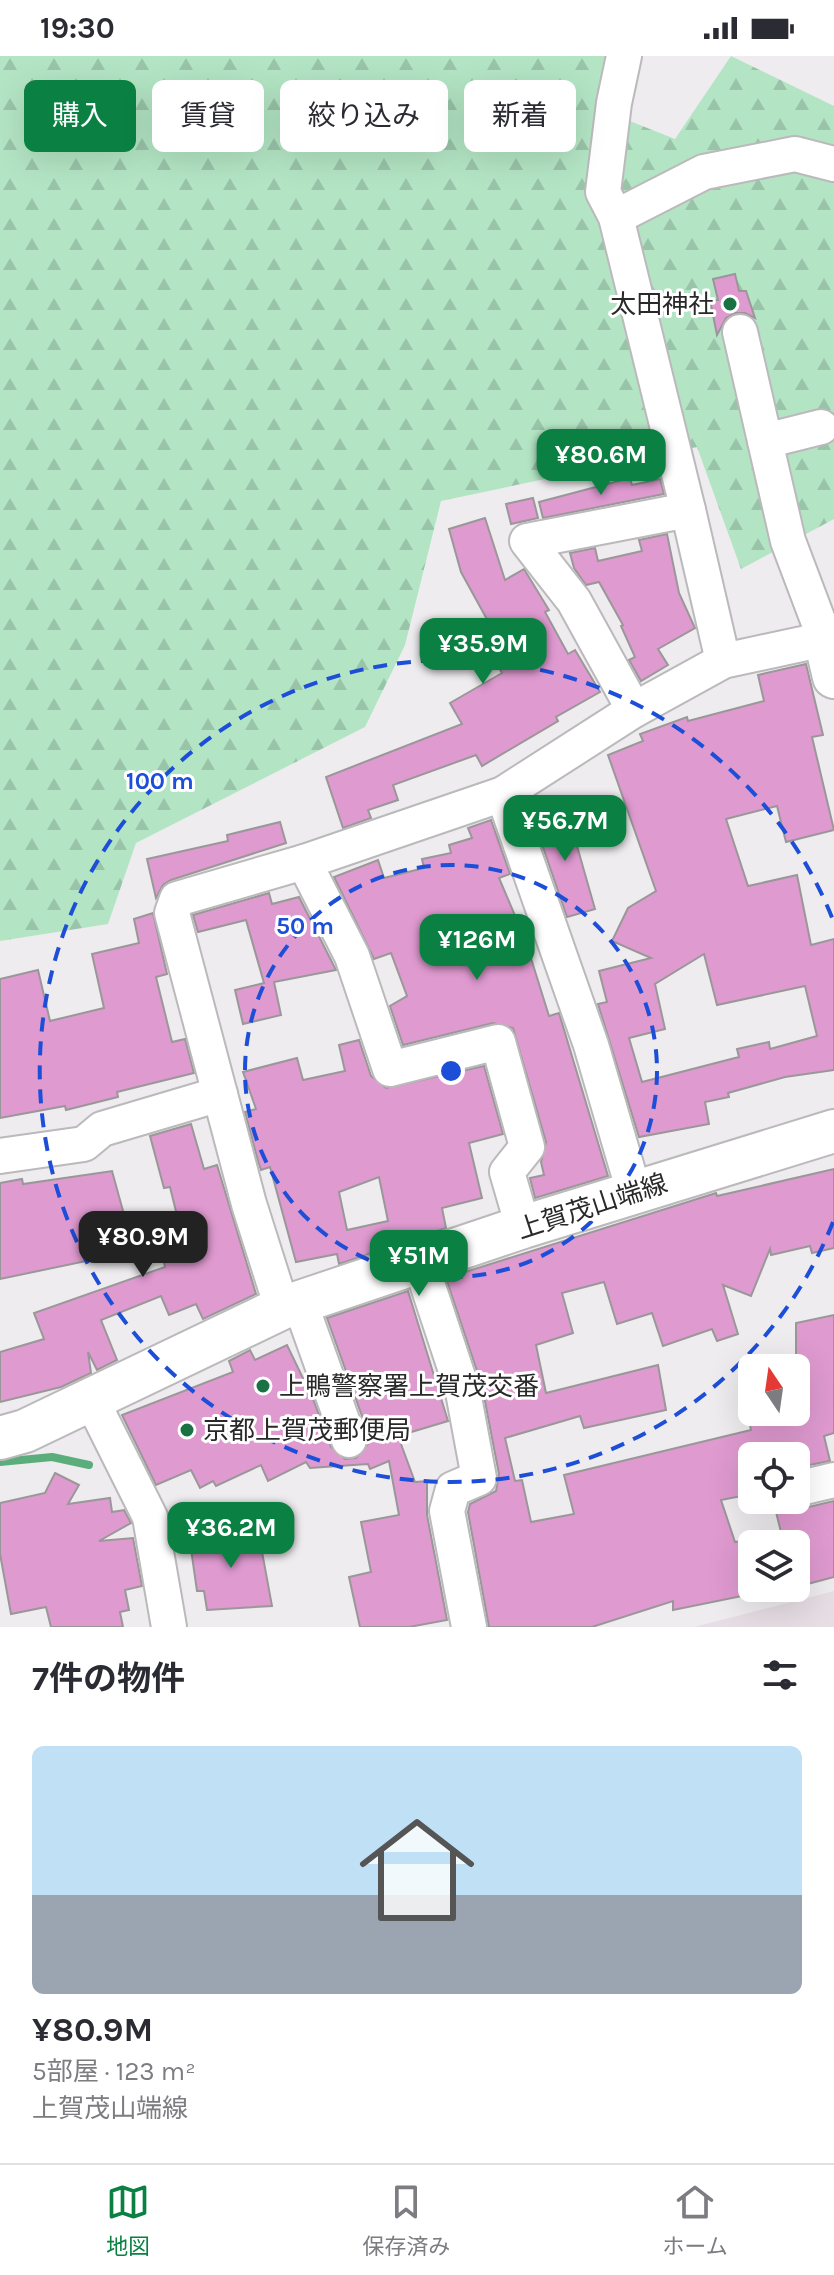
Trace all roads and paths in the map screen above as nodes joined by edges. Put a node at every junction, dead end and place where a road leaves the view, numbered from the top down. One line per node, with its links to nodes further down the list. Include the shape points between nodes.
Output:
1 (624, 56): 3 (street, via 603,192)
2 (834, 164): 3 (street, via 795,154 704,172)
3 (616, 217): 7 (street)
4 (740, 332): 6 (street)
5 (821, 427): 6 (street)
6 (765, 441): 8 (street, via 788,541)
7 (688, 510): 9 (street); 10 (street, via 527,541 574,601)
8 (831, 650): 9 (street)
9 (723, 661): 10 (street)
10 (634, 710): 11 (street)
11 (503, 794): 12 (street); 16 (street, via 591,1045)
12 (304, 862): 13 (street, via 177,899 172,913); 17 (street, via 352,956 390,1069 498,1042 527,1147 507,1172)
13 (220, 1094): 15 (street, via 102,1129 84,1144); 19 (street, via 249,1204)
14 (834, 1131): 16 (main road, 上賀茂山端線)
15 (0, 1156)
16 (634, 1192): 17 (main road, 上賀茂山端線)
17 (523, 1227): 18 (main road, 上賀茂山端線)
18 (420, 1262): 19 (main road, 上賀茂山端線); 26 (street, via 463,1392 479,1478 453,1489 447,1511)
19 (291, 1306): 20 (main road, 上賀茂山端線); 22 (street)
20 (91, 1399): 21 (main road, 上賀茂山端線); 25 (street, via 150,1517)
21 (0, 1438)
22 (349, 1440)
23 (834, 1480): 24 (street)
24 (810, 1486)
25 (169, 1627)
26 (469, 1627)

